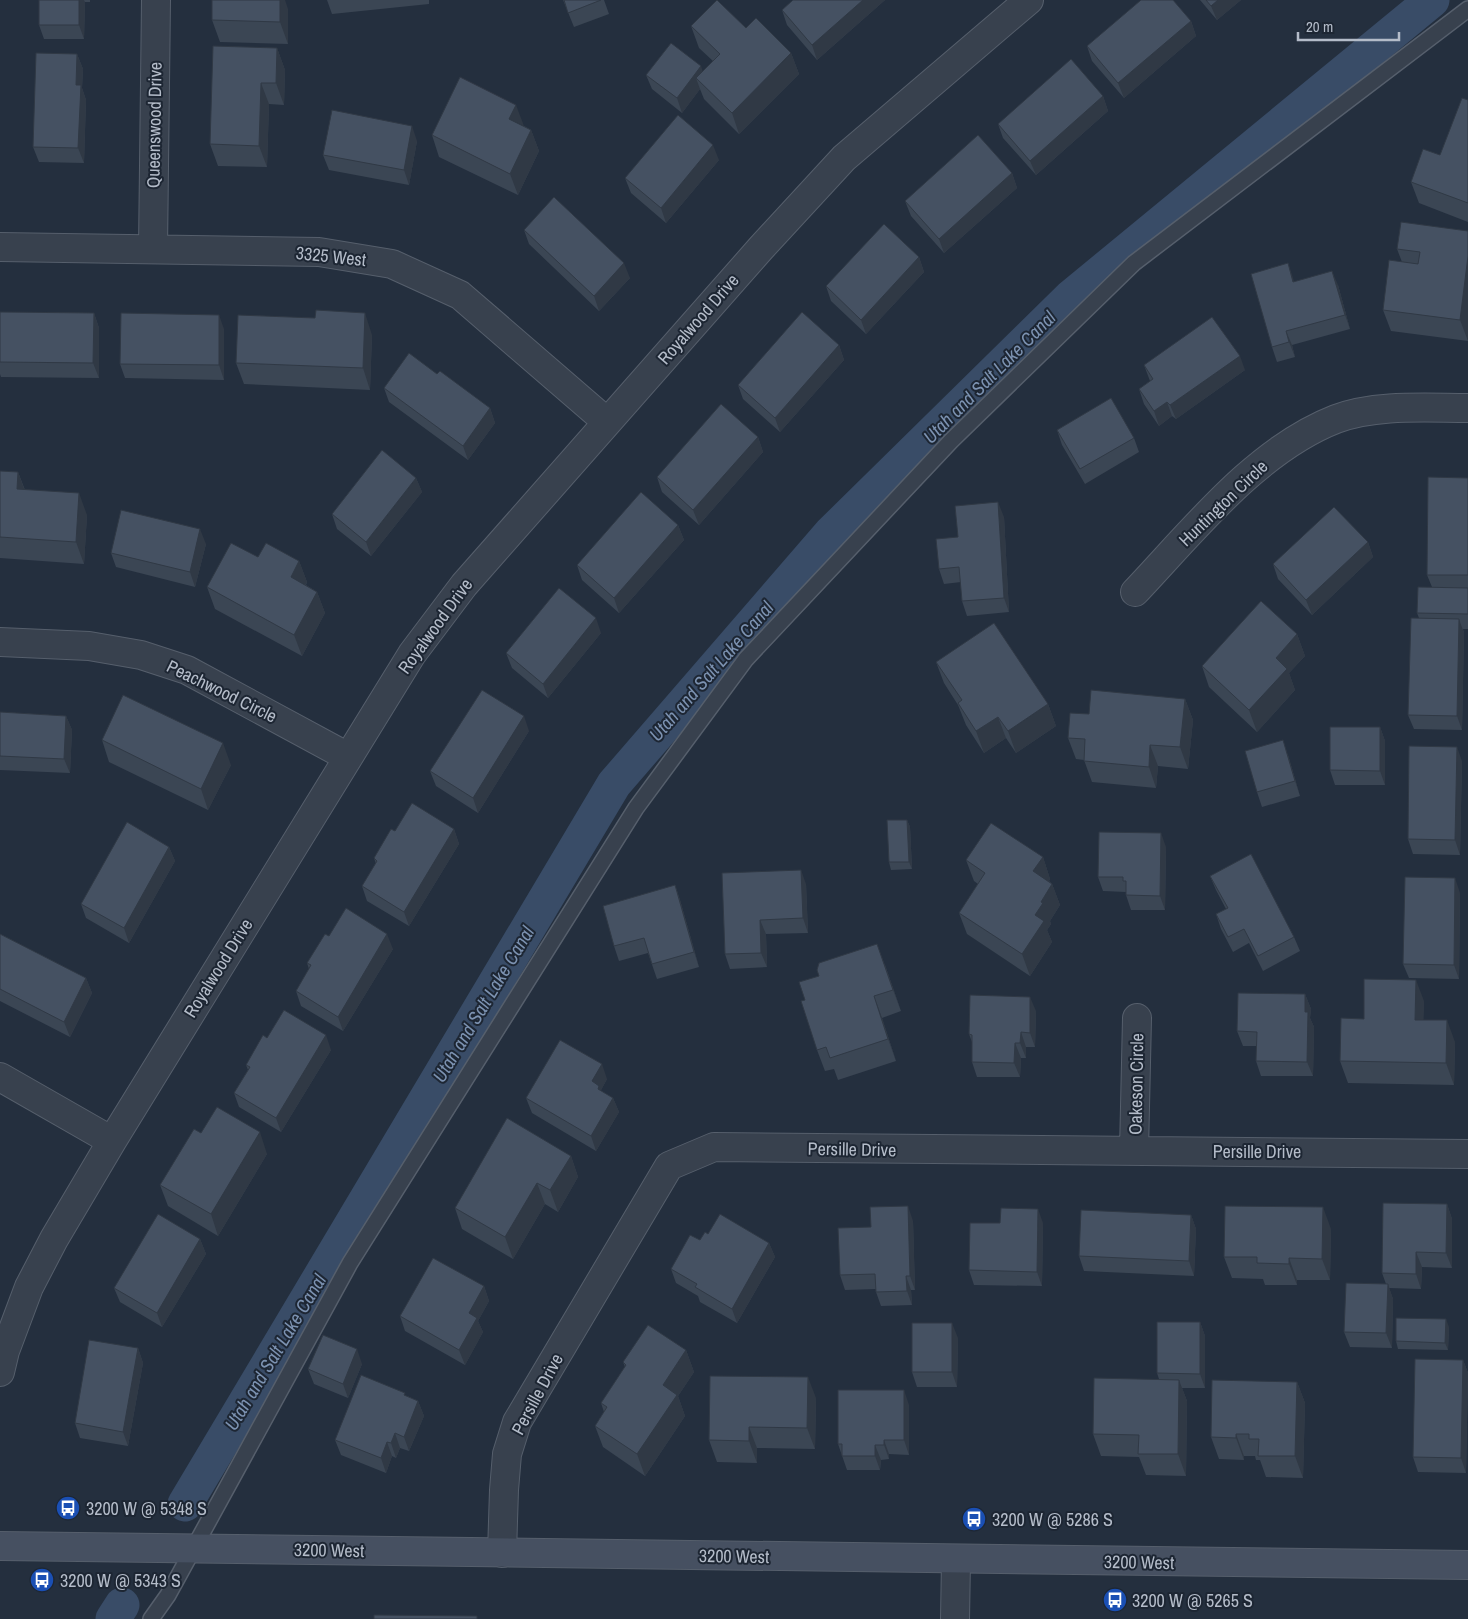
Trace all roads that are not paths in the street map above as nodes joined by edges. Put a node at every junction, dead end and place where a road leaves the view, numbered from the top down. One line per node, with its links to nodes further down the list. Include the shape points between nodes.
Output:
1 (156, 0): 5 (street, Queenswood Drive)
2 (1029, 0): 7 (street, Royalwood Drive, via 844,158)
3 (1468, 8): 18 (lane, via 1134,263 951,441 746,659 636,808 350,1262)
4 (0, 247): 5 (street, 3325 West)
5 (153, 250): 7 (street, 3325 West, via 319,252 392,264 460,295)
6 (1468, 408): 8 (street, Huntington Circle, via 1368,411 1336,419 1306,434 1260,463)
7 (607, 422): 10 (street, Royalwood Drive, via 464,585 412,654)
8 (1135, 592)
9 (0, 642): 10 (street, Peachwood Circle, via 89,646 141,655 187,670)
10 (348, 757): 13 (street, Royalwood Drive)
11 (1137, 1018): 14 (street, Oakeson Circle)
12 (0, 1077): 13 (street)
13 (112, 1141): 16 (street, Royalwood Drive, via 29,1287)
14 (1134, 1151): 15 (street, Persille Drive); 19 (street, Persille Drive, via 714,1147 670,1166 517,1422 507,1454)
15 (1468, 1154)
16 (0, 1372)
17 (0, 1546): 18 (street, 3200 West)
18 (193, 1548): 19 (street, 3200 West); 22 (lane)
19 (502, 1553): 20 (street, 3200 West)
20 (956, 1560): 21 (street, 3200 West); 23 (street)
21 (1468, 1565)
22 (151, 1619)
23 (955, 1619)

